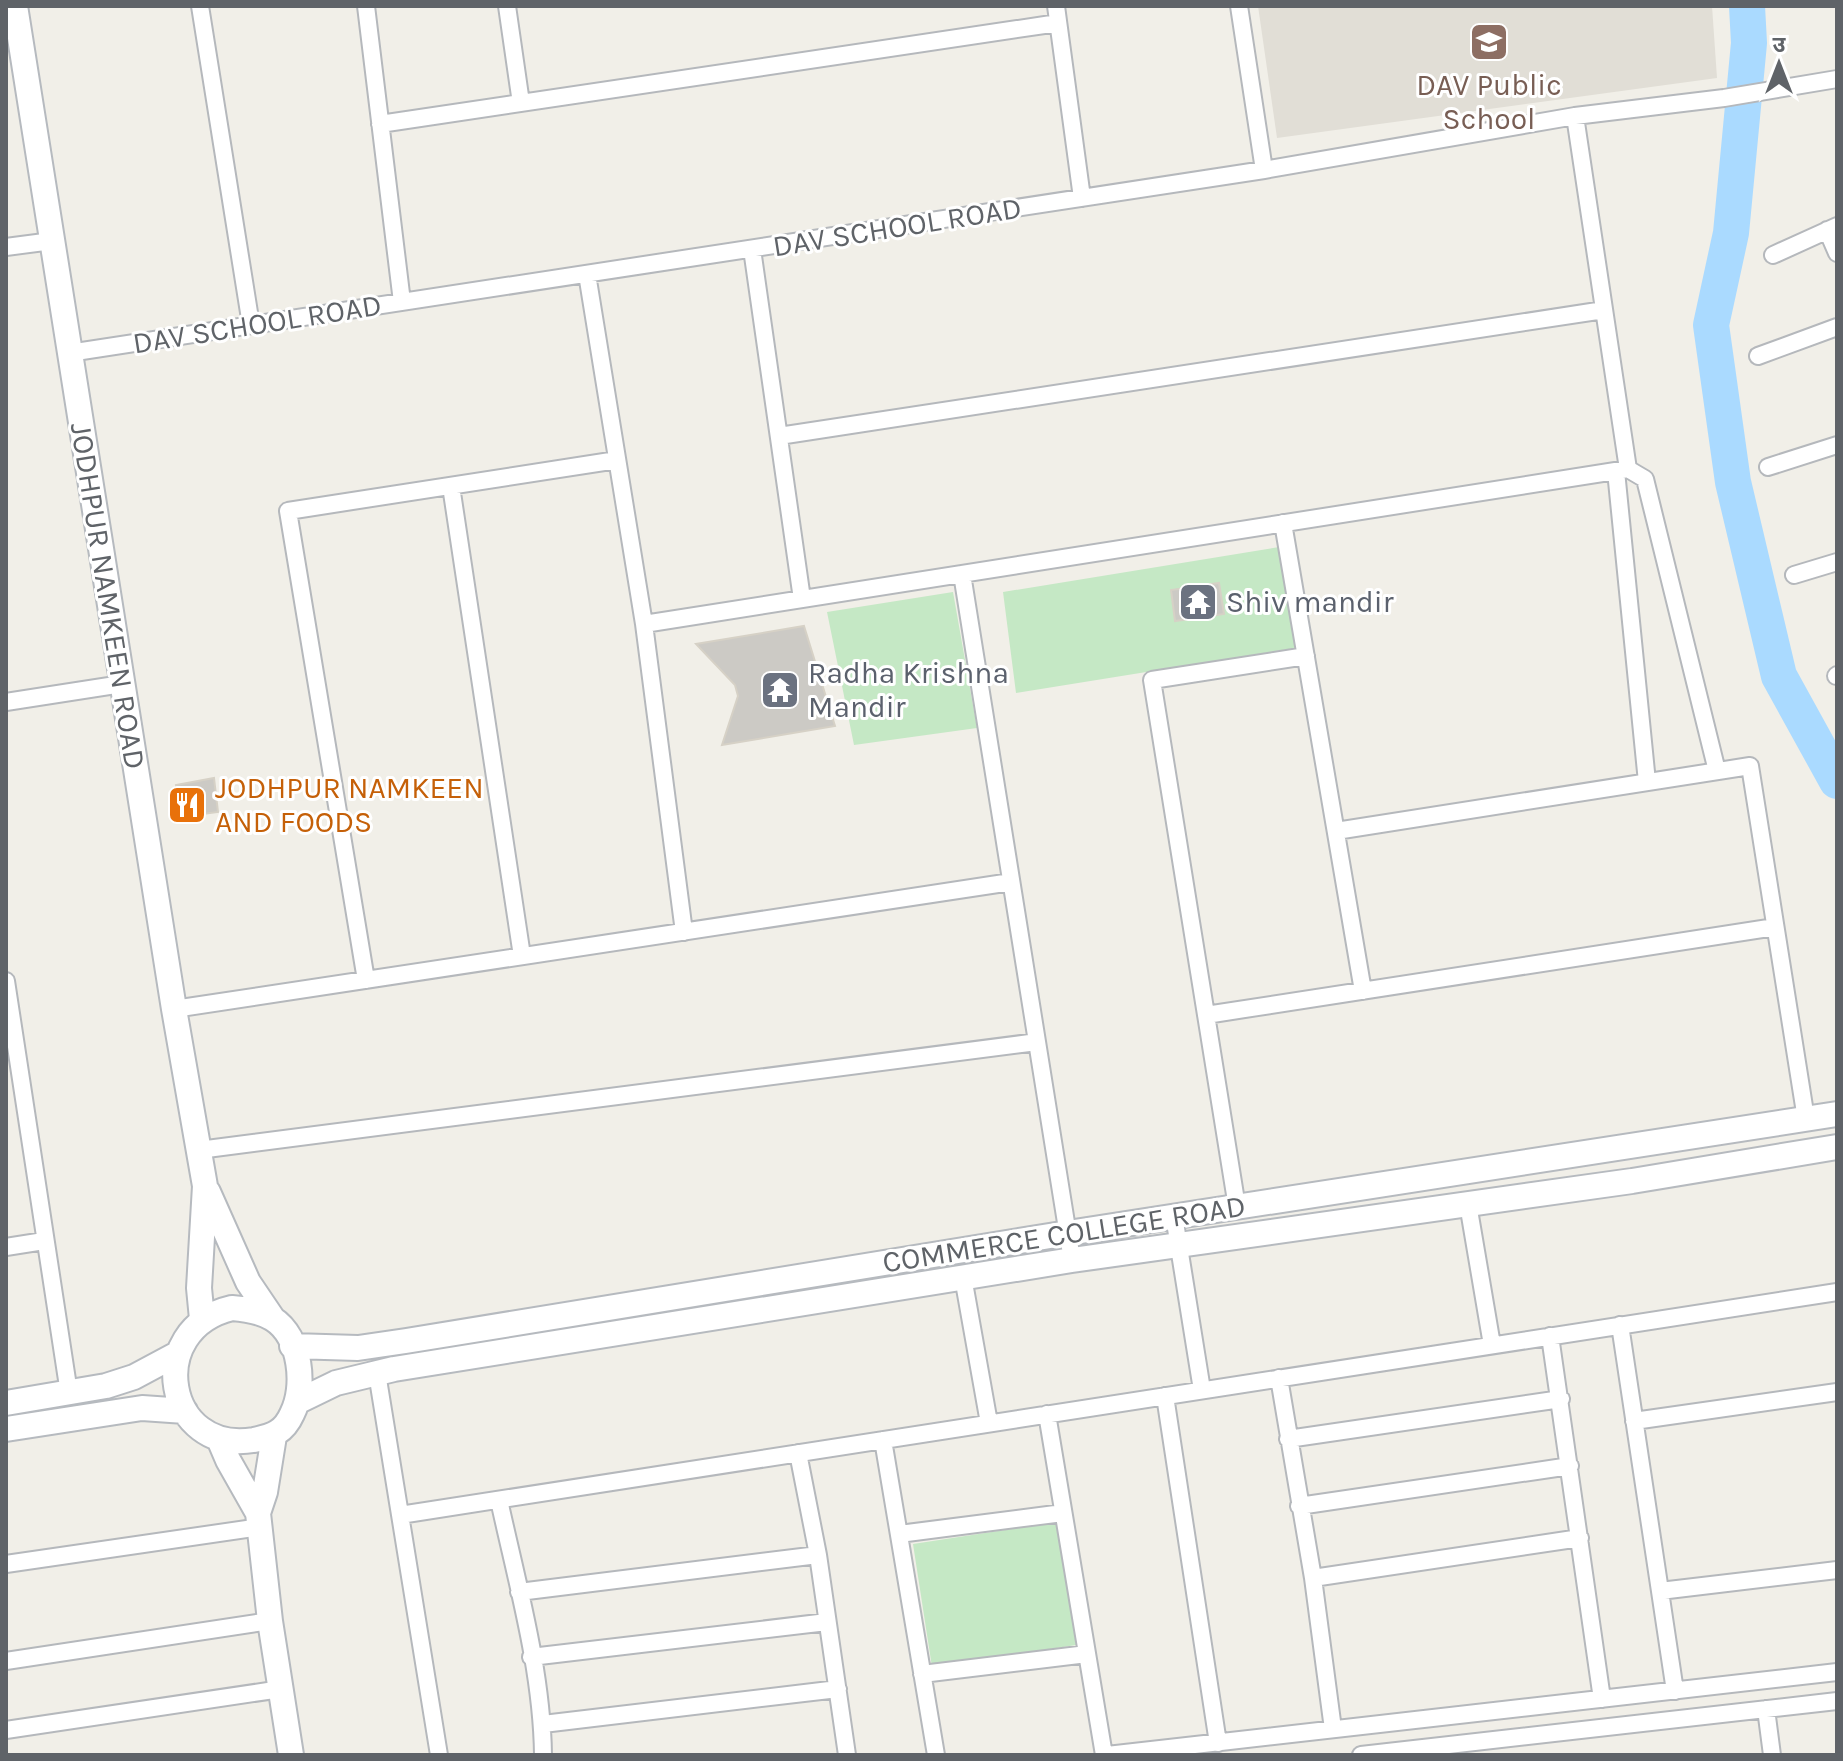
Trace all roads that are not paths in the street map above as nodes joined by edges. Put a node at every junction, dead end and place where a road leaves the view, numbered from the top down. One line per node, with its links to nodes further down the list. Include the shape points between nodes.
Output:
1 (15, 6): 14 (street, JODHPUR NAMKEEN ROAD)
2 (200, 6): 22 (street)
3 (366, 6): 10 (street)
4 (507, 6): 8 (street)
5 (1239, 6): 11 (street)
6 (1057, 14): 8 (street); 12 (street)
7 (1837, 79): 9 (street, DAV SCHOOL ROAD)
8 (521, 103): 10 (street)
9 (1575, 116): 11 (street, DAV SCHOOL ROAD); 21 (street)
10 (380, 124): 20 (street)
11 (1264, 170): 12 (street, DAV SCHOOL ROAD)
12 (1082, 198): 16 (street, DAV SCHOOL ROAD)
13 (1832, 228): 17 (street); 18 (street)
14 (52, 241): 15 (street); 24 (street, JODHPUR NAMKEEN ROAD)
15 (6, 247)
16 (752, 249): 19 (street, DAV SCHOOL ROAD); 26 (street)
17 (1837, 253)
18 (1773, 255)
19 (587, 274): 20 (street, DAV SCHOOL ROAD); 28 (street)
20 (402, 302): 22 (street, DAV SCHOOL ROAD)
21 (1604, 310): 26 (street); 30 (street)
22 (251, 325): 24 (street, DAV SCHOOL ROAD)
23 (1837, 327): 25 (street)
24 (69, 353): 39 (street, JODHPUR NAMKEEN ROAD)
25 (1758, 356)
26 (779, 436): 36 (street)
27 (1837, 445): 29 (street)
28 (617, 460): 31 (street); 37 (street)
29 (1768, 467)
30 (1622, 470): 32 (street); 41 (street, via 1645,479); 42 (street)
31 (451, 486): 47 (street); 48 (street, via 288,511)
32 (1283, 523): 34 (street); 38 (street)
33 (1837, 562): 35 (street)
34 (962, 574): 36 (street); 44 (street)
35 (1794, 575)
36 (802, 599): 37 (street)
37 (644, 624): 46 (street)
38 (1306, 656): 43 (street); 52 (street, via 1152,680)
39 (122, 684): 40 (street); 51 (street, JODHPUR NAMKEEN ROAD)
40 (6, 702)
41 (1717, 771): 42 (street); 45 (street, via 1750,766)
42 (1647, 782): 43 (street)
43 (1336, 831): 50 (street)
44 (1011, 882): 46 (street); 53 (street)
45 (1775, 927): 50 (street); 55 (street)
46 (684, 932): 47 (street)
47 (522, 956): 48 (street)
48 (366, 980): 51 (street)
49 (6, 981): 63 (street)
50 (1363, 991): 52 (street)
51 (174, 1009): 57 (street, JODHPUR NAMKEEN ROAD)
52 (1206, 1015): 60 (street)
53 (1037, 1042): 57 (street); 62 (street)
54 (1837, 1114): 55 (street, COMMERCE COLLEGE ROAD)
55 (1806, 1119): 60 (street, COMMERCE COLLEGE ROAD)
56 (1837, 1147): 59 (street)
57 (199, 1150): 58 (street, JODHPUR NAMKEEN ROAD)
58 (205, 1186): 69 (street); 70 (street, via 242,1271)
59 (1468, 1204): 64 (street); 73 (street)
60 (1237, 1207): 61 (street, COMMERCE COLLEGE ROAD)
61 (1174, 1216): 62 (street, COMMERCE COLLEGE ROAD); 64 (street)
62 (1068, 1233): 66 (street); 74 (street, COMMERCE COLLEGE ROAD, via 358,1348)
63 (44, 1241): 65 (street); 80 (street)
64 (1179, 1245): 66 (street); 78 (street)
65 (6, 1247)
66 (1072, 1260): 67 (street)
67 (963, 1277): 76 (street); 88 (street)
68 (1837, 1292): 71 (street)
69 (202, 1319): 70 (street, via 232,1308); 75 (street)
70 (273, 1319): 74 (street)
71 (1620, 1325): 72 (street); 87 (street)
72 (1550, 1336): 73 (street); 82 (street)
73 (1492, 1345): 77 (street)
74 (292, 1346): 83 (street, via 302,1376)
75 (177, 1354): 80 (street, via 134,1377); 85 (street, via 176,1394)
76 (377, 1373): 83 (street, via 336,1383); 99 (street)
77 (1279, 1378): 78 (street); 92 (street)
78 (1202, 1390): 81 (street)
79 (1837, 1392): 87 (street)
80 (69, 1393): 84 (street)
81 (1165, 1396): 86 (street); 126 (street)
82 (1561, 1399): 92 (street); 95 (street)
83 (299, 1401): 90 (street)
84 (6, 1403)
85 (185, 1411): 89 (street, via 142,1408); 91 (street)
86 (1047, 1414): 88 (street); 98 (street)
87 (1634, 1421): 107 (street)
88 (989, 1423): 93 (street)
89 (6, 1429)
90 (274, 1436): 91 (street); 100 (street)
91 (219, 1439): 100 (street)
92 (1288, 1439): 97 (street)
93 (883, 1440): 94 (street); 101 (street)
94 (798, 1453): 96 (street); 103 (street)
95 (1570, 1466): 97 (street); 102 (street)
96 (499, 1500): 99 (street); 108 (street)
97 (1299, 1506): 106 (street)
98 (1063, 1513): 101 (street); 111 (street)
99 (400, 1515): 129 (street)
100 (259, 1520): 104 (street); 109 (street)
101 (899, 1534): 115 (street)
102 (1580, 1538): 106 (street); 119 (street)
103 (818, 1555): 108 (street); 110 (street)
104 (6, 1564)
105 (1837, 1570): 107 (street)
106 (1313, 1578): 124 (street)
107 (1660, 1591): 118 (street)
108 (519, 1592): 112 (street)
109 (270, 1621): 113 (street); 116 (street)
110 (827, 1622): 112 (street); 117 (street)
111 (1087, 1654): 115 (street); 133 (street)
112 (531, 1657): 123 (street)
113 (6, 1661)
114 (1837, 1672): 118 (street)
115 (922, 1674): 132 (street)
116 (281, 1689): 125 (street); 128 (street)
117 (838, 1689): 123 (street); 131 (street)
118 (1675, 1691): 119 (street)
119 (1602, 1699): 122 (street)
120 (1837, 1701): 121 (street)
121 (1766, 1709): 127 (street); 135 (street)
122 (1407, 1721): 124 (street); 127 (street)
123 (543, 1724): 130 (street)
124 (1333, 1729): 126 (street)
125 (6, 1730)
126 (1218, 1743): 133 (street)
127 (1411, 1752): 134 (street)
128 (291, 1755)
129 (439, 1755)
130 (543, 1755)
131 (847, 1755)
132 (936, 1755)
133 (1105, 1755)
134 (1361, 1755)
135 (1772, 1755)

